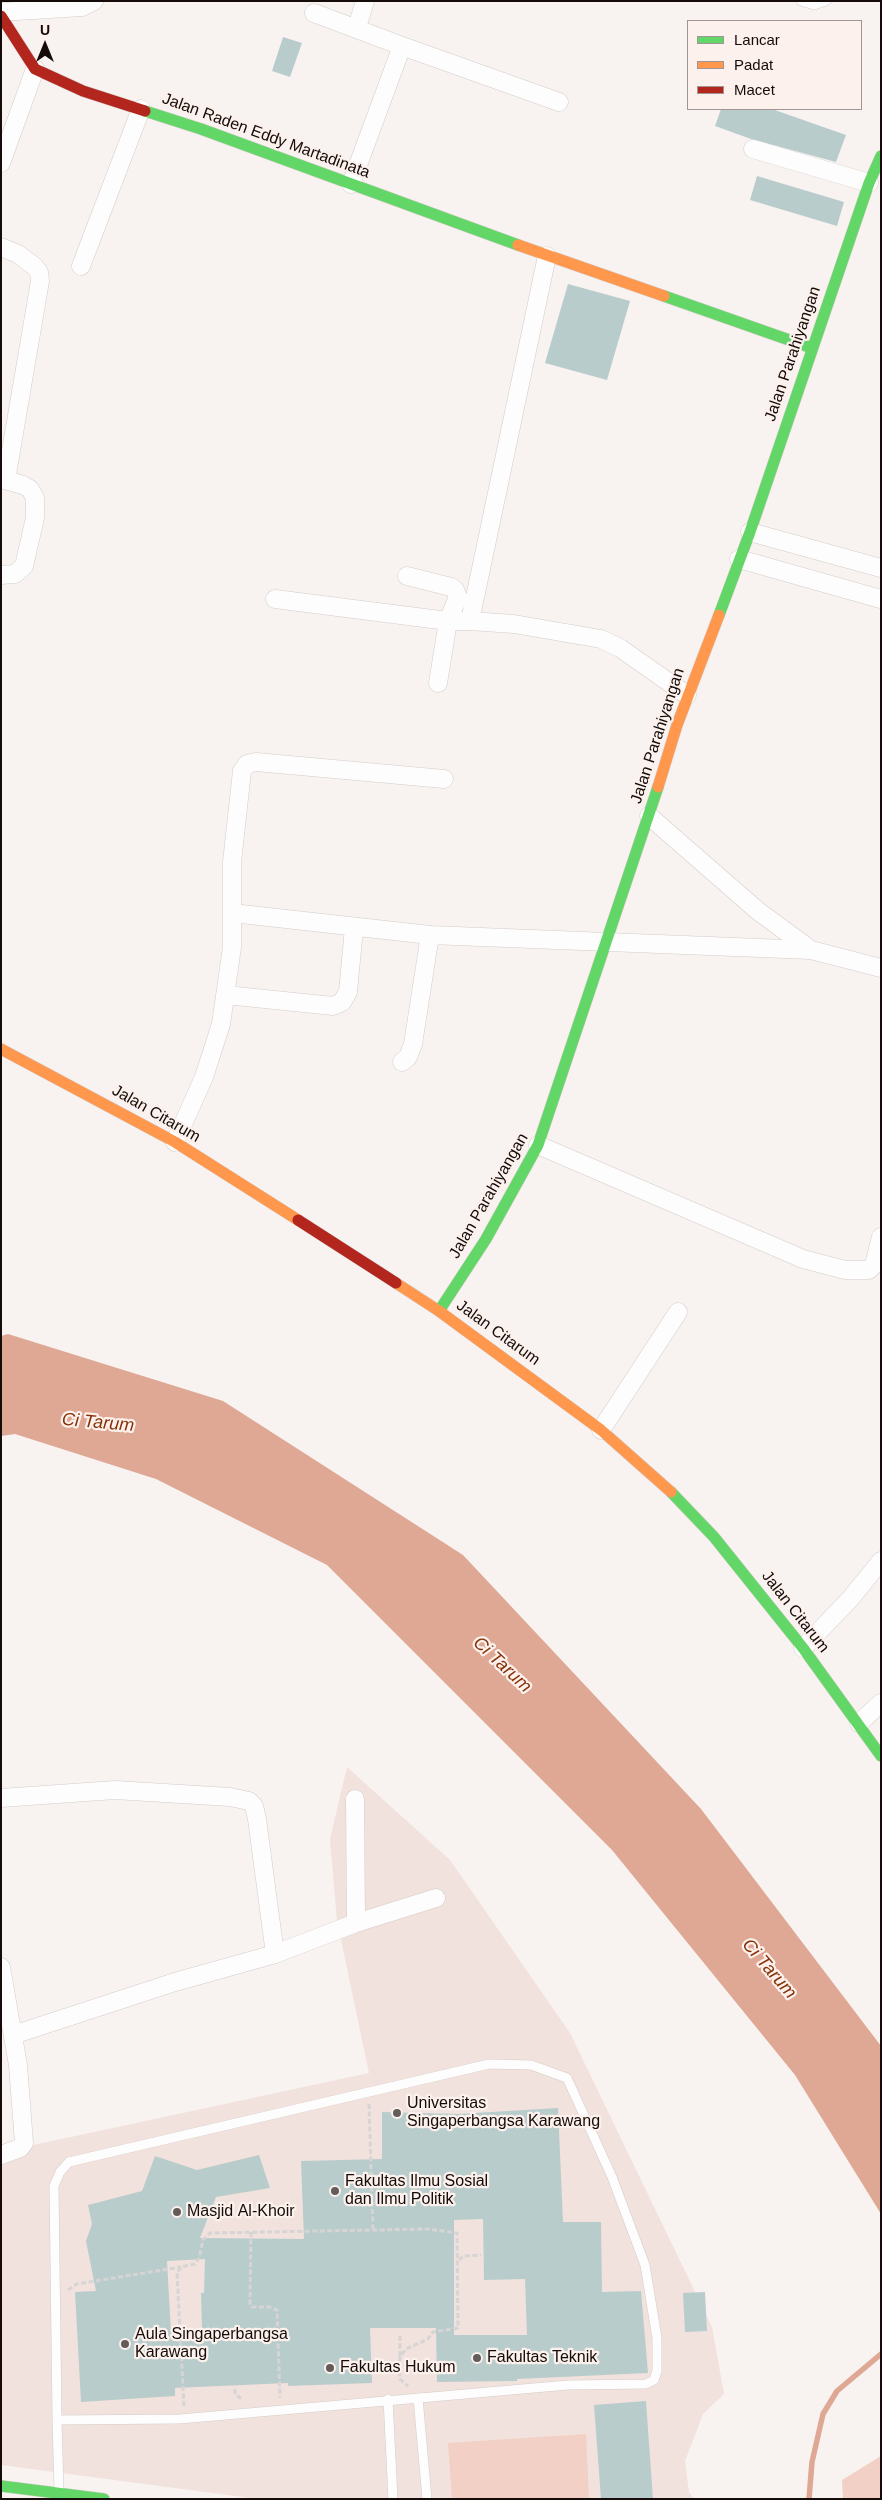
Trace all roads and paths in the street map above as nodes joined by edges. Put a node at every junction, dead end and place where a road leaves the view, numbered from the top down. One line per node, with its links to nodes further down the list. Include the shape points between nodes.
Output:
1 (94, 1): 6 (street, via 82,7)
2 (365, 1): 7 (street)
3 (802, 1): 4 (lane, via 814,5)
4 (826, 1)
5 (314, 13): 7 (street)
6 (1, 14): 9 (street)
7 (357, 27): 8 (street)
8 (402, 46): 10 (street); 16 (street)
9 (35, 69): 11 (street, Jalan Raden Eddy Martadinata, via 83,91); 14 (street)
10 (559, 102)
11 (141, 109): 16 (street, Jalan Raden Eddy Martadinata); 19 (street)
12 (753, 148): 15 (street)
13 (881, 156): 15 (street, Jalan Parahiyangan)
14 (1, 163)
15 (868, 183): 20 (street, Jalan Parahiyangan)
16 (351, 184): 18 (street, Jalan Raden Eddy Martadinata)
17 (1, 247): 21 (street, via 34,266 40,281)
18 (547, 256): 20 (street, Jalan Raden Eddy Martadinata); 30 (street)
19 (80, 266)
20 (812, 348): 22 (street, Jalan Parahiyangan)
21 (4, 480): 25 (street, via 30,489 35,498 35,518 24,566 15,574)
22 (750, 532): 23 (street, Jalan Parahiyangan); 24 (street)
23 (739, 559): 28 (street); 32 (street, Jalan Parahiyangan)
24 (881, 568)
25 (1, 575)
26 (407, 576): 29 (street, via 455,590 458,597)
27 (275, 599): 29 (street)
28 (881, 599)
29 (448, 621): 30 (street); 31 (street)
30 (470, 621): 32 (street, via 514,624 601,639 620,648)
31 (438, 683)
32 (687, 695): 34 (street, Jalan Parahiyangan)
33 (444, 779): 35 (street, via 256,762 247,764 242,771 232,862)
34 (649, 816): 38 (street, Jalan Parahiyangan); 39 (street, via 758,910)
35 (232, 913): 36 (street); 41 (street)
36 (354, 928): 37 (street); 41 (street, via 348,992 342,1002 333,1006)
37 (430, 935): 38 (street); 43 (street, via 413,1044 408,1057)
38 (605, 943): 39 (street); 45 (street, Jalan Parahiyangan)
39 (811, 950): 40 (street)
40 (881, 968)
41 (226, 995): 44 (street, via 221,1024 204,1077)
42 (1, 1049): 44 (street, Jalan Citarum)
43 (402, 1062)
44 (175, 1142): 47 (street, Jalan Citarum)
45 (538, 1145): 46 (street, via 803,1259 844,1270 869,1270 874,1265); 47 (street, Jalan Parahiyangan, via 486,1239)
46 (881, 1237)
47 (438, 1310): 49 (street, Jalan Citarum)
48 (678, 1312): 49 (street)
49 (601, 1430): 51 (street, Jalan Citarum, via 669,1490 714,1537)
50 (881, 1561): 51 (street)
51 (803, 1648): 53 (street, Jalan Citarum)
52 (881, 1703): 53 (street)
53 (859, 1723): 54 (street, Jalan Citarum)
54 (881, 1756)
55 (1, 1798): 59 (street, via 115,1790 249,1801 254,1806 257,1819)
56 (355, 1799): 58 (street)
57 (436, 1898): 58 (street)
58 (356, 1923): 59 (street)
59 (276, 1954): 61 (street, via 175,1982)
60 (1, 1967): 61 (street)
61 (14, 2035): 63 (street, via 24,2143 20,2148)
62 (368, 2093): 64 (path); 73 (lane, via 489,2064 530,2065 567,2078 612,2177 645,2265 658,2338 658,2371 654,2380 646,2384 568,2385); 77 (lane, via 69,2162 54,2186)
63 (1, 2154)
64 (373, 2231): 65 (path); 67 (path, via 438,2229 457,2232)
65 (251, 2232): 68 (path, via 210,2232 203,2240 195,2264); 75 (path, via 250,2304 277,2310 280,2402)
66 (481, 2255): 67 (path, via 464,2256)
67 (458, 2260): 71 (path, via 458,2328 433,2332 428,2339 406,2349)
68 (181, 2267): 69 (path, via 77,2284); 76 (path, via 177,2272 186,2410)
69 (65, 2292)
70 (400, 2335): 71 (path)
71 (400, 2357): 72 (path, via 400,2379 409,2388)
72 (400, 2388)
73 (418, 2398): 74 (lane); 82 (lane)
74 (388, 2399): 77 (lane, via 180,2418); 81 (lane)
75 (289, 2400)
76 (180, 2410)
77 (57, 2420): 79 (lane)
78 (1, 2486): 79 (street)
79 (58, 2496): 80 (street)
80 (104, 2499)
81 (392, 2499)
82 (427, 2499)

